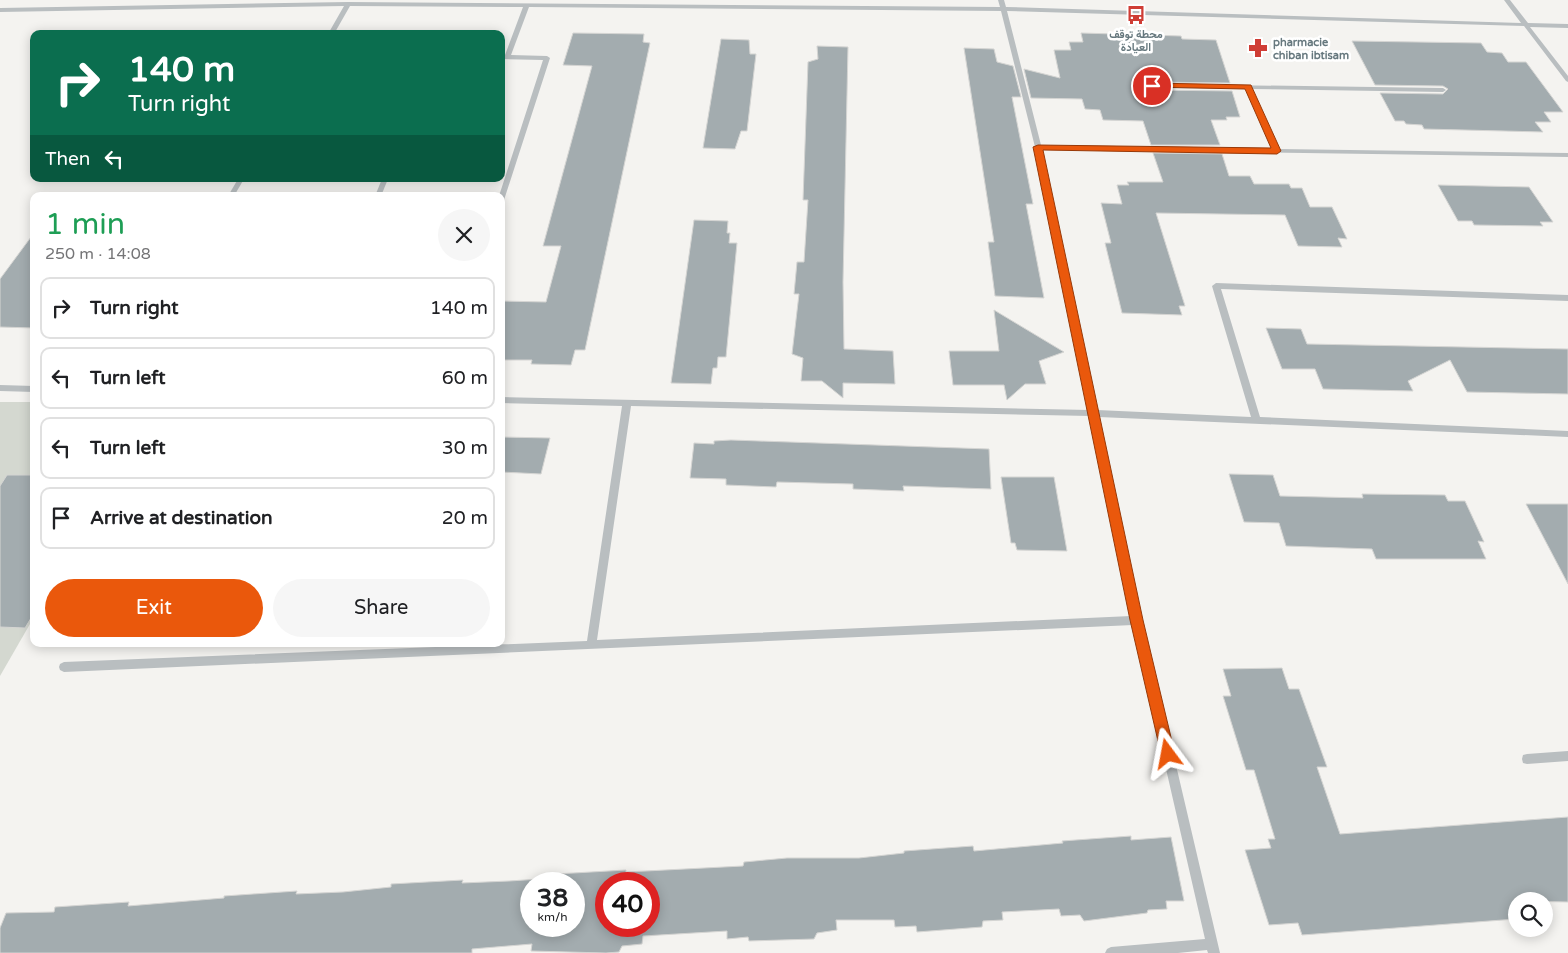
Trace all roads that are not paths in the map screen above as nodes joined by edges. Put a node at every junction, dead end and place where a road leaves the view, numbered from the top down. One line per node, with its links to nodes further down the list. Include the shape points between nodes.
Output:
1 (1507, 0): 6 (street)
2 (348, 4): 4 (street); 5 (street); 8 (street)
3 (1002, 5): 4 (street); 6 (street); 15 (street)
4 (526, 7): 9 (street)
5 (0, 10)
6 (1526, 25): 7 (street); 11 (street)
7 (1568, 26)
8 (333, 30)
9 (505, 56)
10 (505, 58): 18 (street, via 547,58)
11 (1568, 80)
12 (1152, 86): 13 (street)
13 (1248, 87): 14 (street); 16 (street)
14 (1444, 90)
15 (1038, 147): 16 (street); 24 (street)
16 (1277, 151): 17 (street)
17 (1568, 156)
18 (504, 192)
19 (1568, 298): 25 (street, via 1216,286)
20 (0, 388): 21 (street)
21 (30, 389)
22 (505, 400): 23 (street)
23 (627, 402): 24 (street); 28 (street)
24 (1094, 413): 25 (street); 27 (street)
25 (1257, 421): 26 (street)
26 (1568, 434)
27 (1137, 620): 28 (street); 32 (street)
28 (591, 645): 29 (street)
29 (64, 667)
30 (1568, 756): 31 (street)
31 (1527, 759)
32 (1213, 949): 33 (street)
33 (1111, 953)

